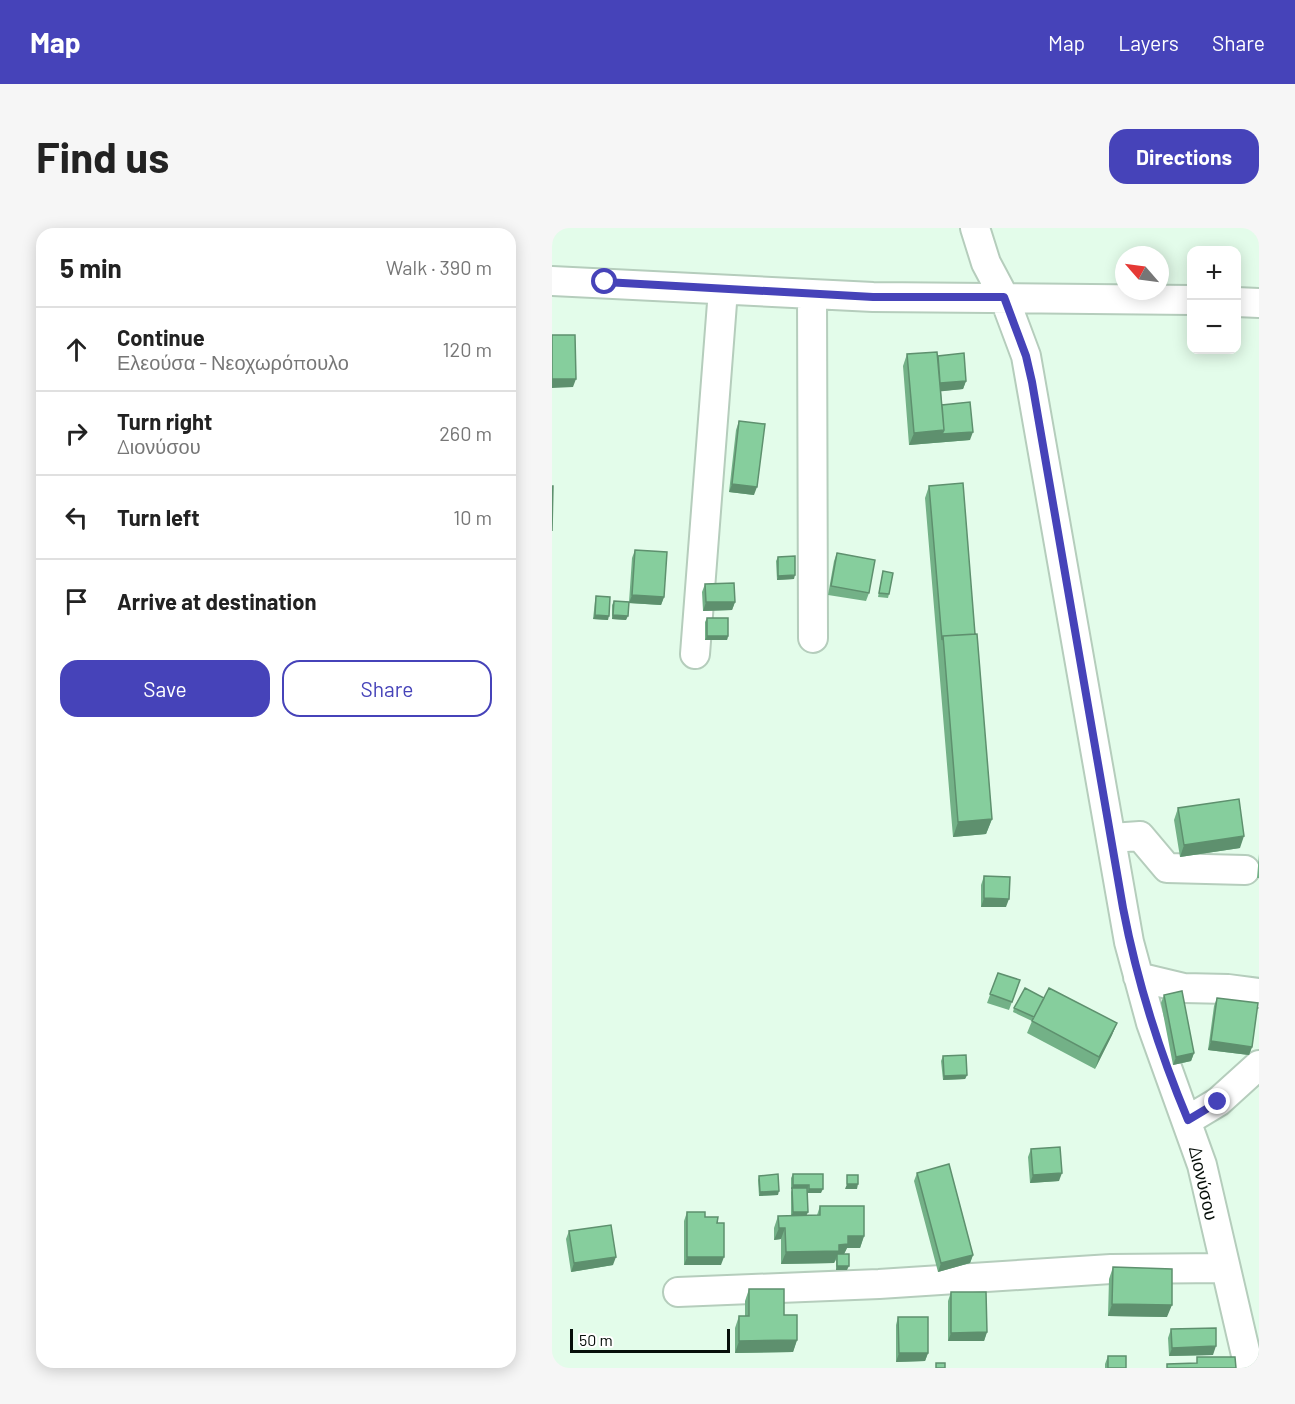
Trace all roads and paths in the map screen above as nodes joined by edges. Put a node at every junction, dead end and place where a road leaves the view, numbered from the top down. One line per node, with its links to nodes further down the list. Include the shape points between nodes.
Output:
1 (975, 228): 5 (street, Διονύσου, via 986,263)
2 (552, 281): 3 (street)
3 (723, 290): 4 (street); 10 (street)
4 (812, 294): 5 (street); 9 (street)
5 (1004, 297): 6 (street); 11 (street, Διονύσου, via 1032,382)
6 (1187, 300)
7 (1241, 302): 8 (street)
8 (1259, 303)
9 (813, 638)
10 (695, 654)
11 (1112, 837): 12 (street, via 1140,836 1167,868); 13 (street, Διονύσου)
12 (1245, 870)
13 (1138, 977): 14 (street, via 1184,988); 16 (street, Διονύσου, via 1163,1058)
14 (1259, 993)
15 (1259, 1065): 16 (street, via 1218,1102)
16 (1188, 1120): 17 (street, Διονύσου)
17 (1224, 1268): 18 (street, via 1101,1270); 19 (street, Διονύσου)
18 (678, 1292)
19 (1249, 1368)

